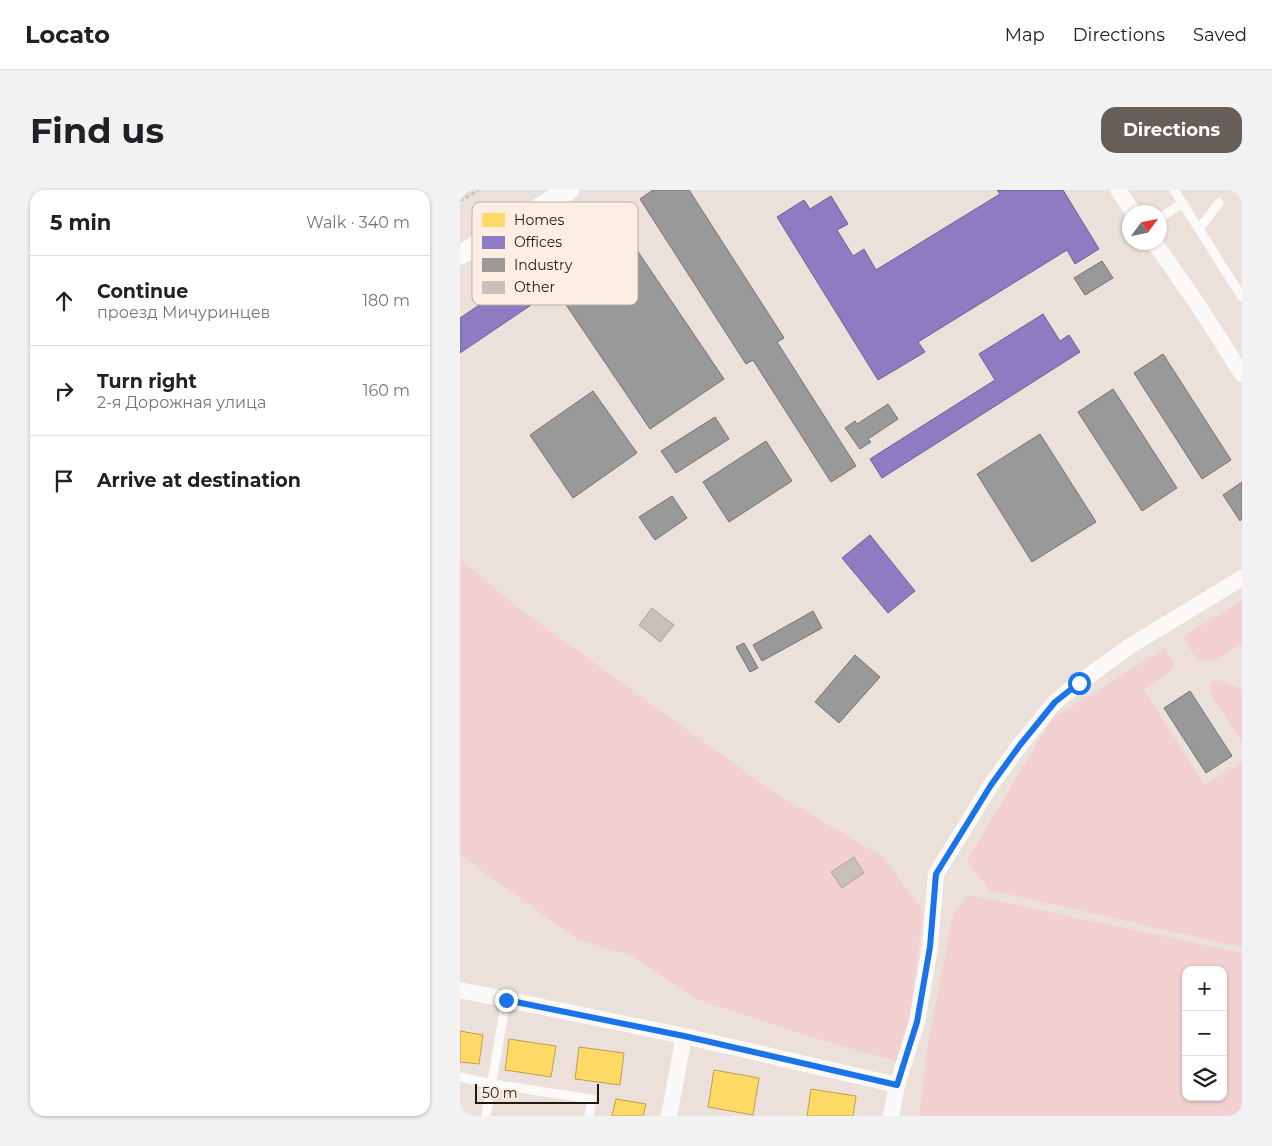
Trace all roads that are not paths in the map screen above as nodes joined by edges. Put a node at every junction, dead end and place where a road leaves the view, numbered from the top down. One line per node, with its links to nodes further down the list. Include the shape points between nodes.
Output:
1 (569, 190): 4 (street)
2 (1118, 190): 7 (street)
3 (1174, 190): 5 (lane)
4 (549, 202)
5 (1183, 203): 8 (lane); 9 (lane)
6 (1219, 203): 9 (lane)
7 (1128, 205)
8 (1167, 213)
9 (1199, 229): 13 (lane)
10 (472, 248): 12 (street)
11 (1160, 250): 14 (street)
12 (460, 255)
13 (1242, 297)
14 (1242, 374)
15 (1242, 578): 21 (street, via 1130,646 1055,702 991,785 936,874 930,947 917,1022)
16 (460, 990): 17 (street)
17 (506, 1000): 18 (street); 20 (lane)
18 (684, 1036): 21 (street); 24 (street)
19 (460, 1078): 20 (lane)
20 (492, 1084): 22 (lane); 23 (lane, via 592,1098)
21 (897, 1085): 25 (street)
22 (486, 1116)
23 (589, 1116)
24 (669, 1116)
25 (891, 1116)

